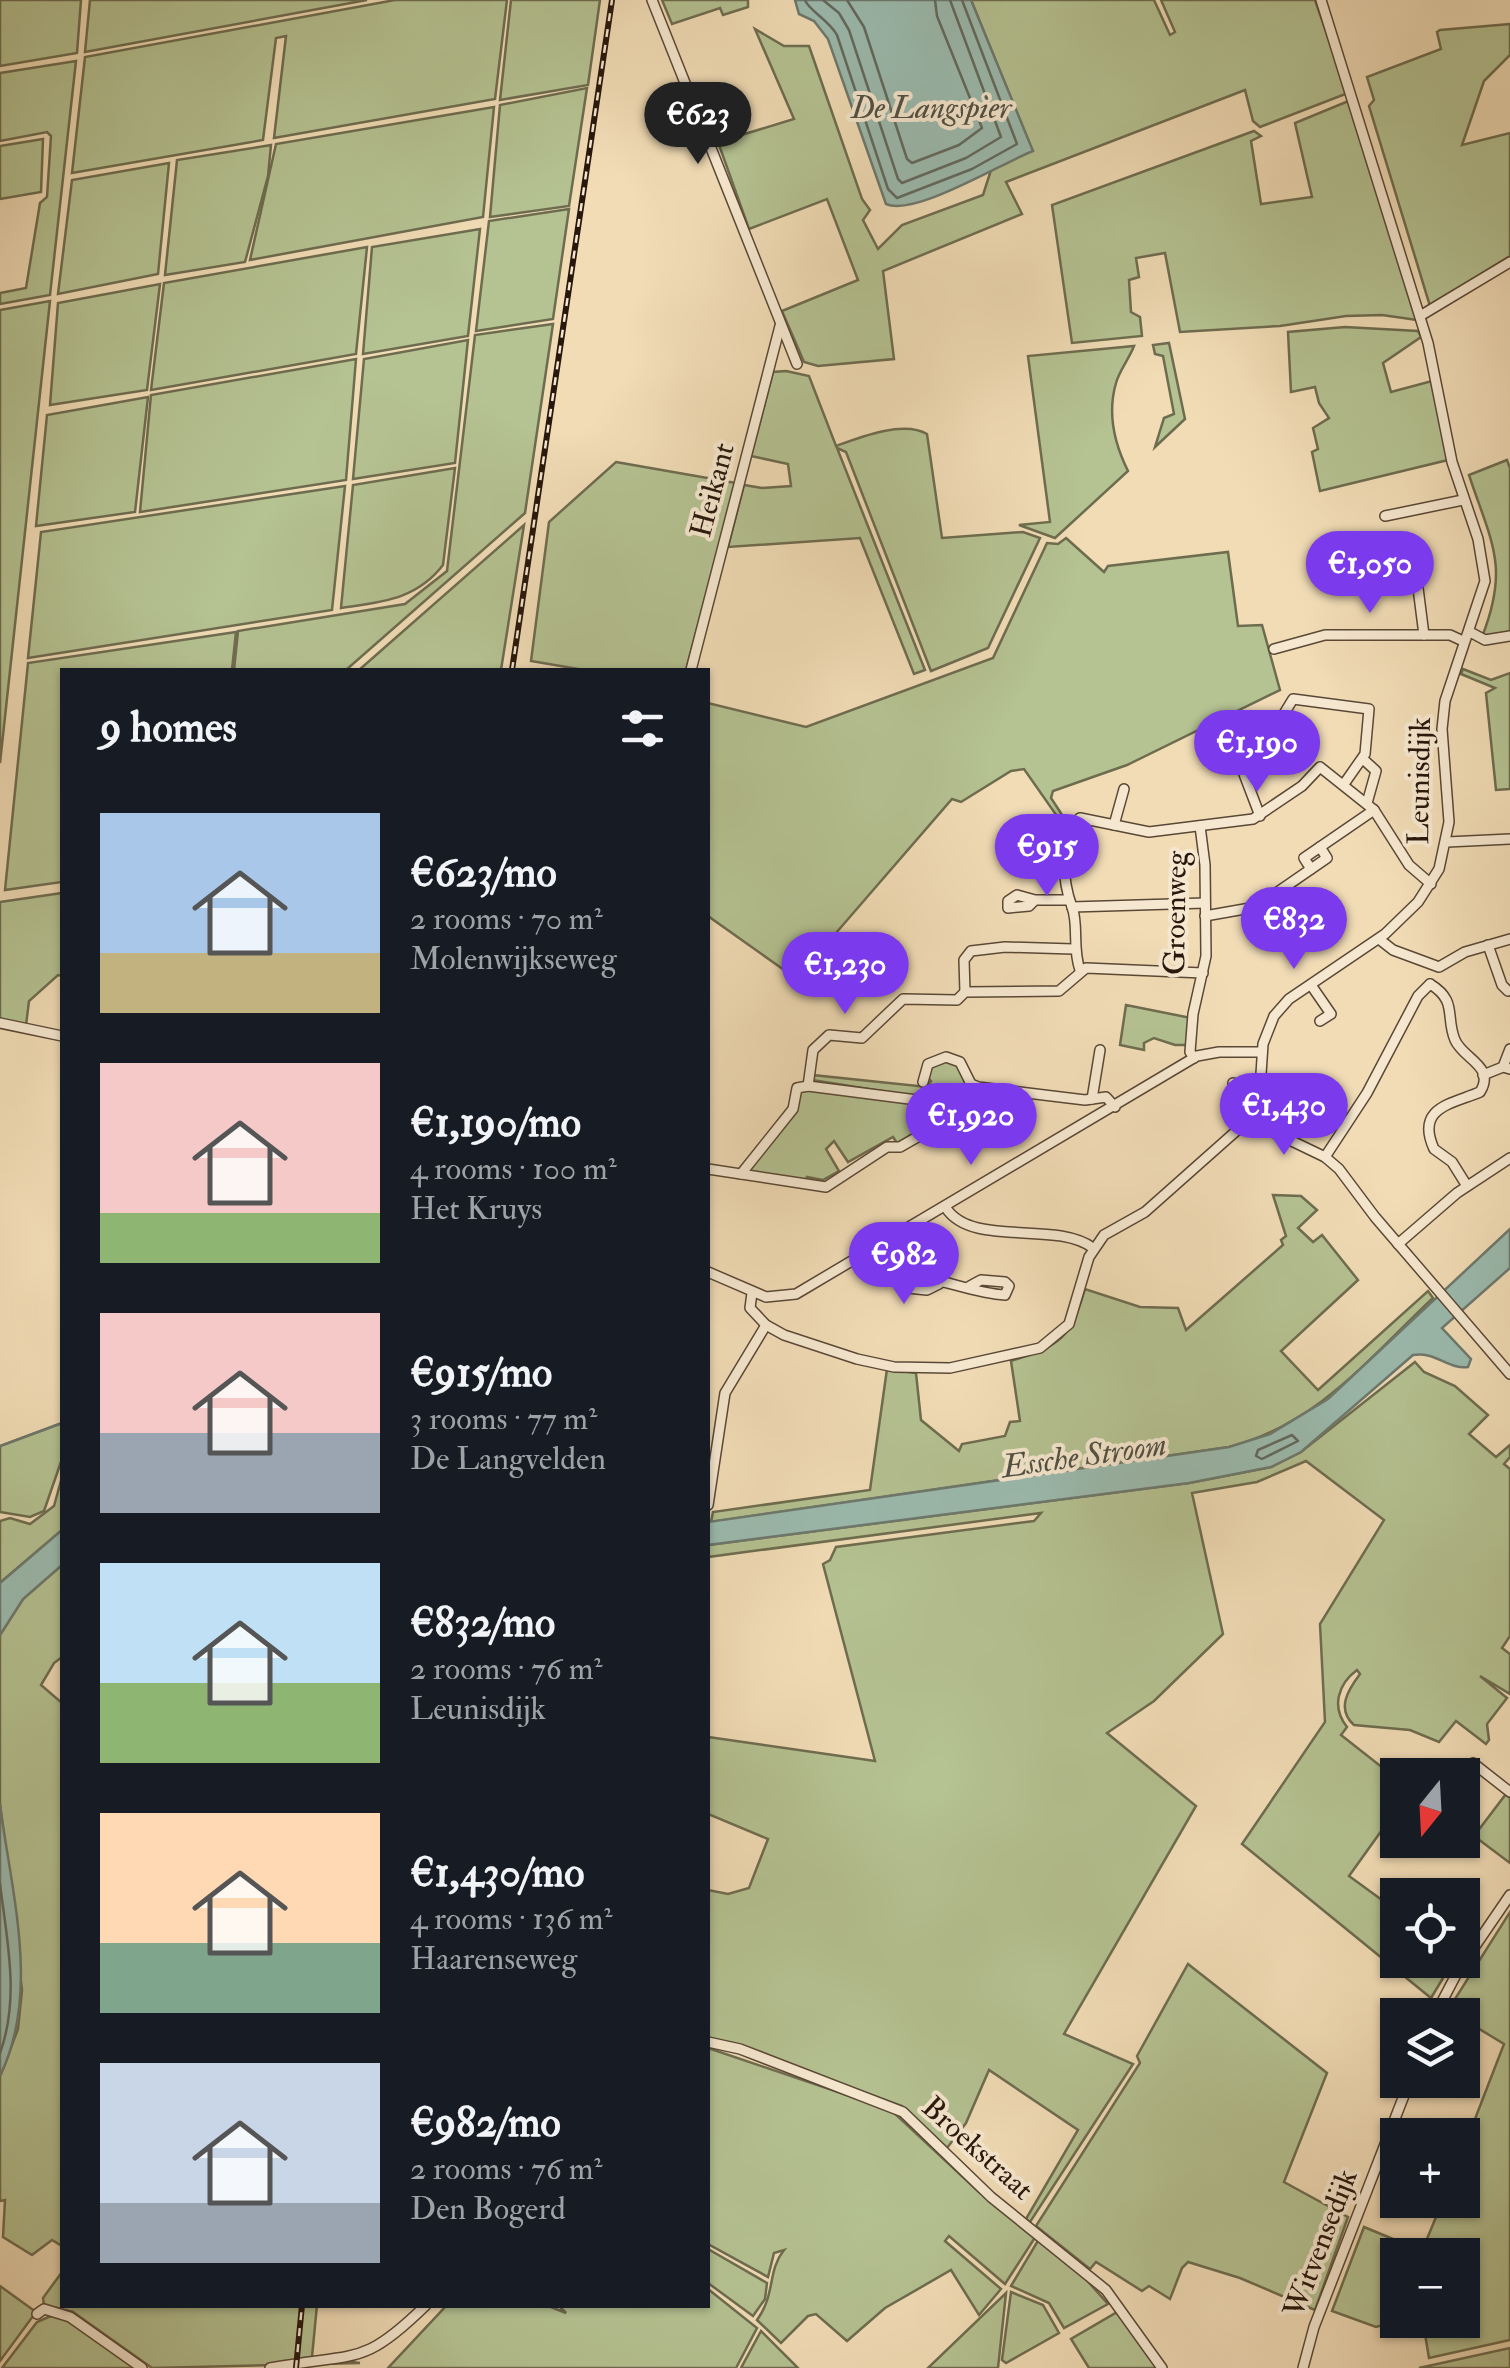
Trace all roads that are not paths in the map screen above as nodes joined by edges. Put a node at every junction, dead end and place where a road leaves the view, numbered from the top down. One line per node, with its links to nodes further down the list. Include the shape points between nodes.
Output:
1 (652, 0): 5 (street)
2 (1321, 0): 4 (street, Leunisdijk)
3 (1510, 262): 4 (street)
4 (1420, 316): 7 (street, Leunisdijk)
5 (780, 323): 6 (street); 14 (street, Heikant)
6 (797, 364)
7 (1464, 500): 8 (street); 11 (street, Leunisdijk, via 1485,568)
8 (1385, 516)
9 (1369, 587): 10 (street, via 1418,588)
10 (1424, 635): 11 (street); 13 (street, via 1325,636)
11 (1466, 636): 12 (street); 23 (street, Leunisdijk, via 1443,718)
12 (1510, 636)
13 (1274, 649)
14 (692, 668)
15 (1363, 760): 16 (street); 18 (street, via 1376,771); 19 (street, via 1368,709 1293,699 1273,732 1239,749 1236,761)
16 (1344, 784): 18 (street); 19 (street, via 1317,768)
17 (1124, 789): 20 (street)
18 (1371, 807): 24 (street, via 1409,865); 28 (street, via 1320,846 1327,858 1256,907)
19 (1260, 816): 21 (street)
20 (1114, 825): 21 (street, via 1149,832); 26 (street, via 1080,818 1072,825 1065,858)
21 (1200, 826): 27 (street, Groenweg)
22 (1510, 840): 23 (street)
23 (1447, 842): 24 (street, Leunisdijk)
24 (1432, 884): 29 (street, Leunisdijk)
25 (1035, 900): 26 (street)
26 (1069, 903): 27 (street); 32 (street)
27 (1205, 904): 28 (street, Groenweg)
28 (1205, 916): 35 (street, Groenweg)
29 (1379, 938): 33 (street, via 1392,950); 36 (street, Leunisdijk)
30 (1510, 939): 31 (street)
31 (1488, 945): 33 (street); 39 (street)
32 (1073, 949): 34 (street); 38 (street, via 971,951 964,960)
33 (1436, 966): 37 (street)
34 (1080, 970): 35 (street); 38 (street, via 1059,991)
35 (1203, 974): 46 (street, Groenweg, via 1193,1014)
36 (1310, 984): 40 (street, via 1331,1014); 45 (street, Leunisdijk, via 1274,1016)
37 (1430, 984): 48 (street, via 1449,1003 1456,1043 1478,1061); 58 (street)
38 (965, 992): 51 (street, via 957,1000 903,999 862,1038 829,1035 812,1050)
39 (1508, 992)
40 (1320, 1021)
41 (0, 1023): 42 (street)
42 (60, 1036)
43 (1100, 1050): 54 (street)
44 (1510, 1050): 47 (street)
45 (1262, 1052): 46 (street); 53 (street)
46 (1194, 1058): 55 (street)
47 (1506, 1068): 48 (street)
48 (1483, 1075): 62 (street, via 1480,1092 1450,1101 1429,1125 1436,1151)
49 (923, 1082): 54 (street, via 928,1064 946,1057 960,1062 978,1087)
50 (1232, 1083): 53 (street)
51 (808, 1086): 57 (street, via 917,1100); 61 (street, via 797,1088 793,1108)
52 (968, 1088): 57 (street, via 954,1116)
53 (1260, 1090): 56 (street)
54 (1092, 1098): 55 (street, via 1106,1097)
55 (1115, 1108): 63 (street)
56 (1263, 1121): 58 (street); 66 (street, via 1243,1125 1145,1212)
57 (933, 1128): 61 (street, via 887,1147 826,1187)
58 (1325, 1157): 65 (street)
59 (1510, 1158): 62 (street)
60 (710, 1169): 61 (street)
61 (740, 1174)
62 (1466, 1186): 65 (street)
63 (946, 1208): 64 (street); 66 (street, via 972,1226 1046,1234)
64 (891, 1238): 68 (street, via 908,1288); 69 (street, via 796,1294)
65 (1398, 1244): 71 (street)
66 (1093, 1248): 70 (street, via 1063,1332 1040,1348 986,1362 923,1369 872,1363)
67 (710, 1273): 69 (street)
68 (970, 1286)
69 (752, 1293): 70 (street, via 750,1308)
70 (766, 1325): 72 (street, via 725,1393)
71 (1510, 1374)
72 (710, 1492)
73 (1480, 1768): 74 (street)
74 (1510, 1792)
75 (1510, 1895): 76 (street)
76 (1444, 1998)
77 (710, 2042): 83 (street, Broekstraat, via 903,2112 991,2197 1106,2290)
78 (1403, 2098): 84 (street, Witvensedijk)
79 (423, 2308): 81 (street, via 367,2364)
80 (37, 2314): 82 (street, via 44,2309 70,2316)
81 (277, 2367)
82 (142, 2368)
83 (1162, 2368)
84 (1303, 2368)

